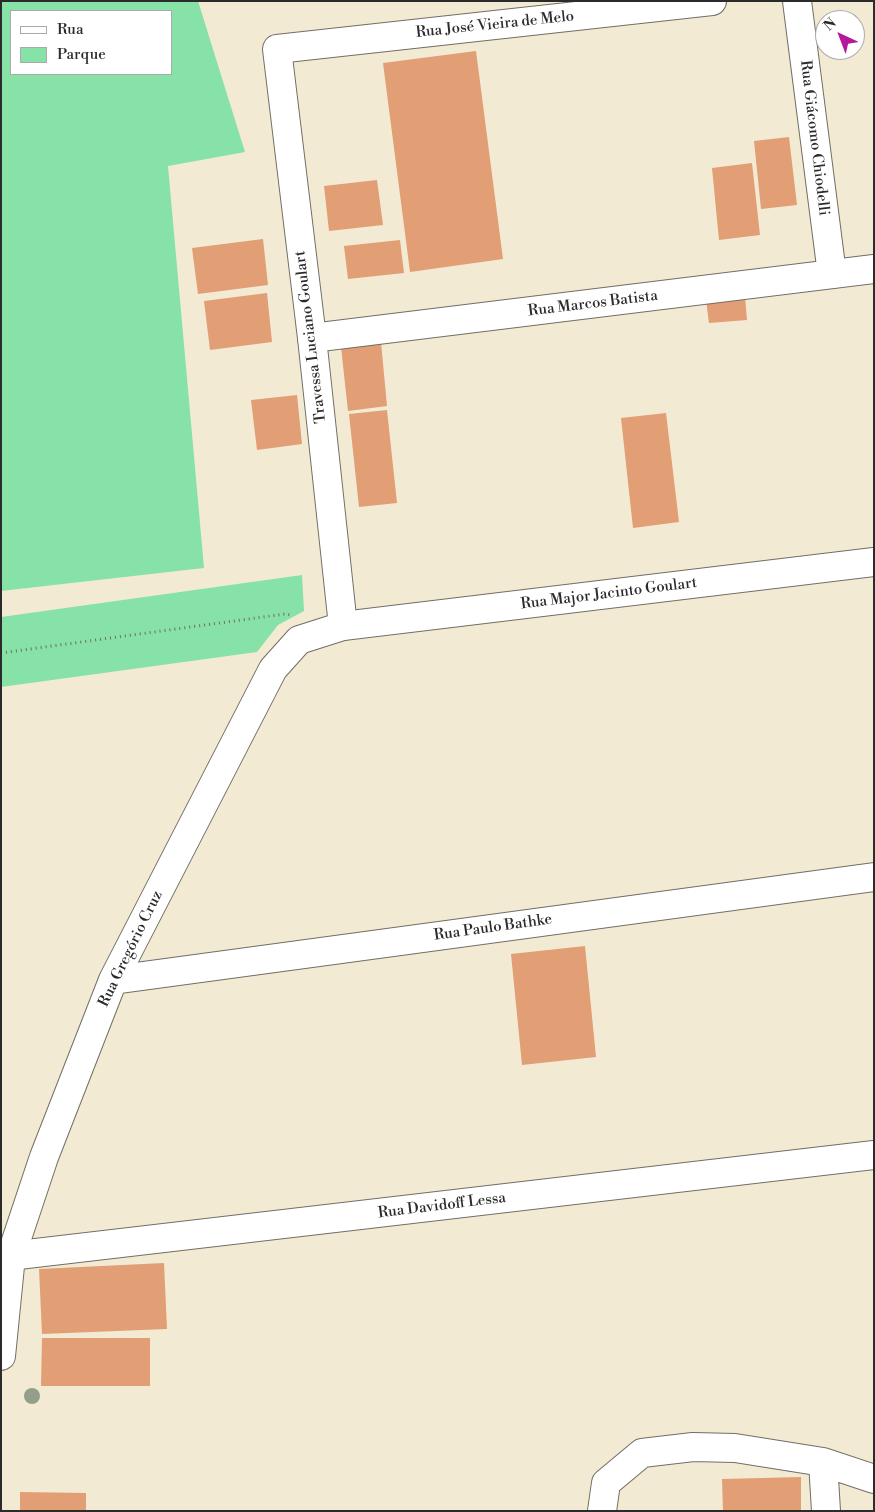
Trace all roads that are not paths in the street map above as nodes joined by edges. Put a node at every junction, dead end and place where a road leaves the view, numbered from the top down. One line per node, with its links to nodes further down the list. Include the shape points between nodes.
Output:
1 (712, 1): 3 (street, Rua José Vieira de Melo)
2 (797, 1): 5 (street, Rua Giácomo Chiodelli)
3 (277, 49): 6 (street, Travessa Luciano Goulart)
4 (874, 269): 5 (street, Rua Marcos Batista)
5 (832, 274): 6 (street, Rua Marcos Batista)
6 (312, 338): 8 (street, Travessa Luciano Goulart)
7 (874, 562): 8 (street, Rua Major Jacinto Goulart)
8 (343, 626): 10 (street, Rua Gregório Cruz, via 299,640 273,669)
9 (874, 877): 10 (street, Rua Paulo Bathke)
10 (113, 980): 12 (street, Rua Gregório Cruz)
11 (874, 1155): 12 (street, Rua Davidoff Lessa)
12 (6, 1257): 13 (street, Rua Gregório Cruz)
13 (1, 1356)
14 (824, 1462): 15 (street); 16 (street, via 735,1448 693,1447 642,1453 606,1483); 17 (street)
15 (874, 1479)
16 (602, 1511)
17 (826, 1511)

